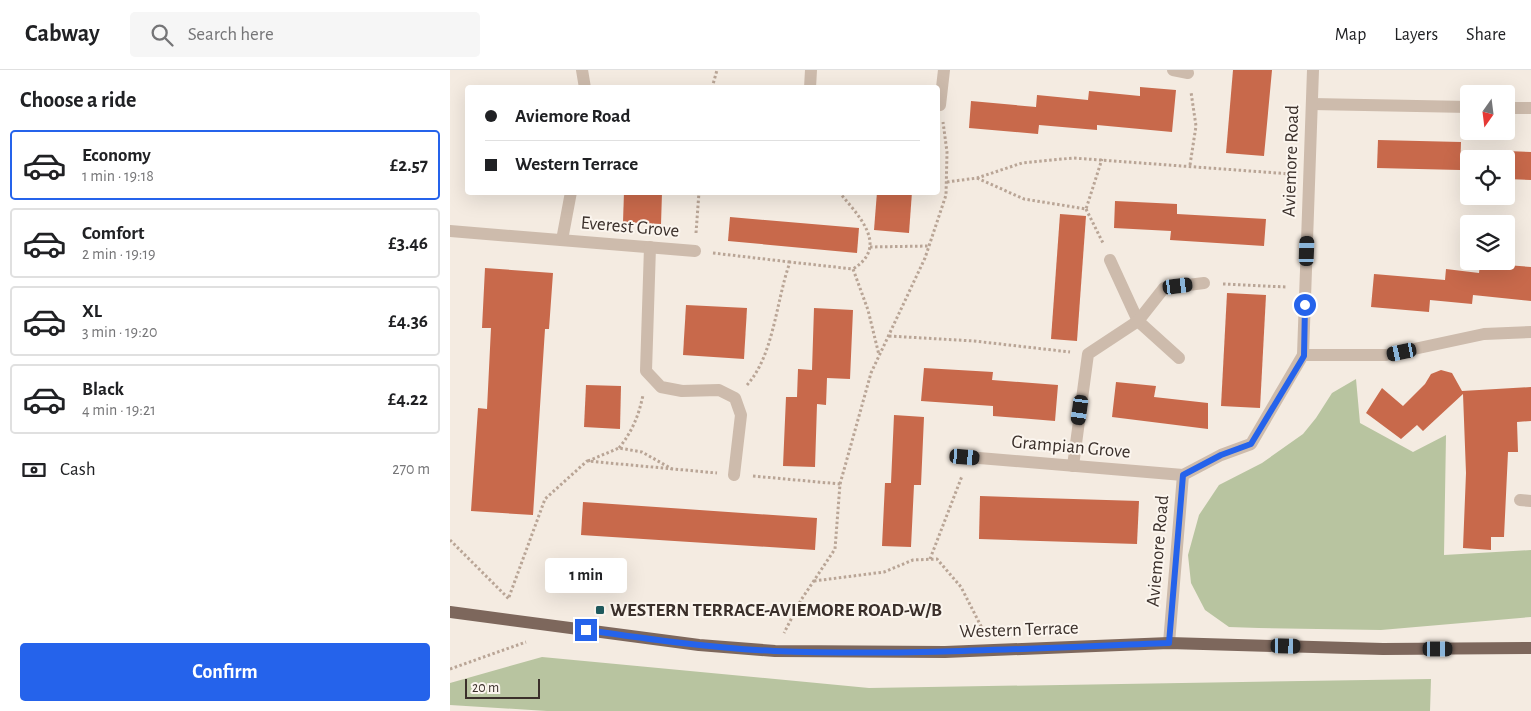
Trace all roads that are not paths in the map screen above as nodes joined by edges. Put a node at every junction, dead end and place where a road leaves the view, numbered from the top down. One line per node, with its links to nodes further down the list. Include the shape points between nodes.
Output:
1 (582, 70): 7 (street)
2 (811, 70): 8 (street)
3 (944, 70): 10 (street)
4 (1173, 70): 6 (street)
5 (1313, 70): 9 (street, Aviemore Road)
6 (1188, 73)
7 (585, 85)
8 (810, 85)
9 (1312, 104): 11 (street); 23 (street, Aviemore Road)
10 (940, 105)
11 (1460, 107)
12 (1515, 108): 13 (street)
13 (1531, 108)
14 (570, 195): 16 (street, Everest Grove)
15 (450, 231): 16 (street, Everest Grove)
16 (562, 240): 17 (street, Everest Grove)
17 (650, 247): 18 (street, Everest Grove); 27 (street, via 646,371 661,386 682,391 719,390 735,398 741,415)
18 (695, 251)
19 (1110, 260): 21 (street)
20 (1204, 283): 21 (street, via 1164,288)
21 (1138, 321): 24 (street); 26 (street, via 1088,354)
22 (1531, 332): 23 (street, via 1484,334 1386,355)
23 (1304, 356): 28 (street, Aviemore Road, via 1251,444)
24 (1179, 358)
25 (960, 457): 26 (street, Grampian Grove)
26 (1073, 466): 28 (street, Grampian Grove)
27 (734, 475)
28 (1183, 475): 30 (street, Aviemore Road)
29 (450, 612): 30 (main road, Western Terrace, via 699,646 775,651 994,650)
30 (1169, 643): 31 (main road, Western Terrace, via 1383,649)
31 (1531, 648)

